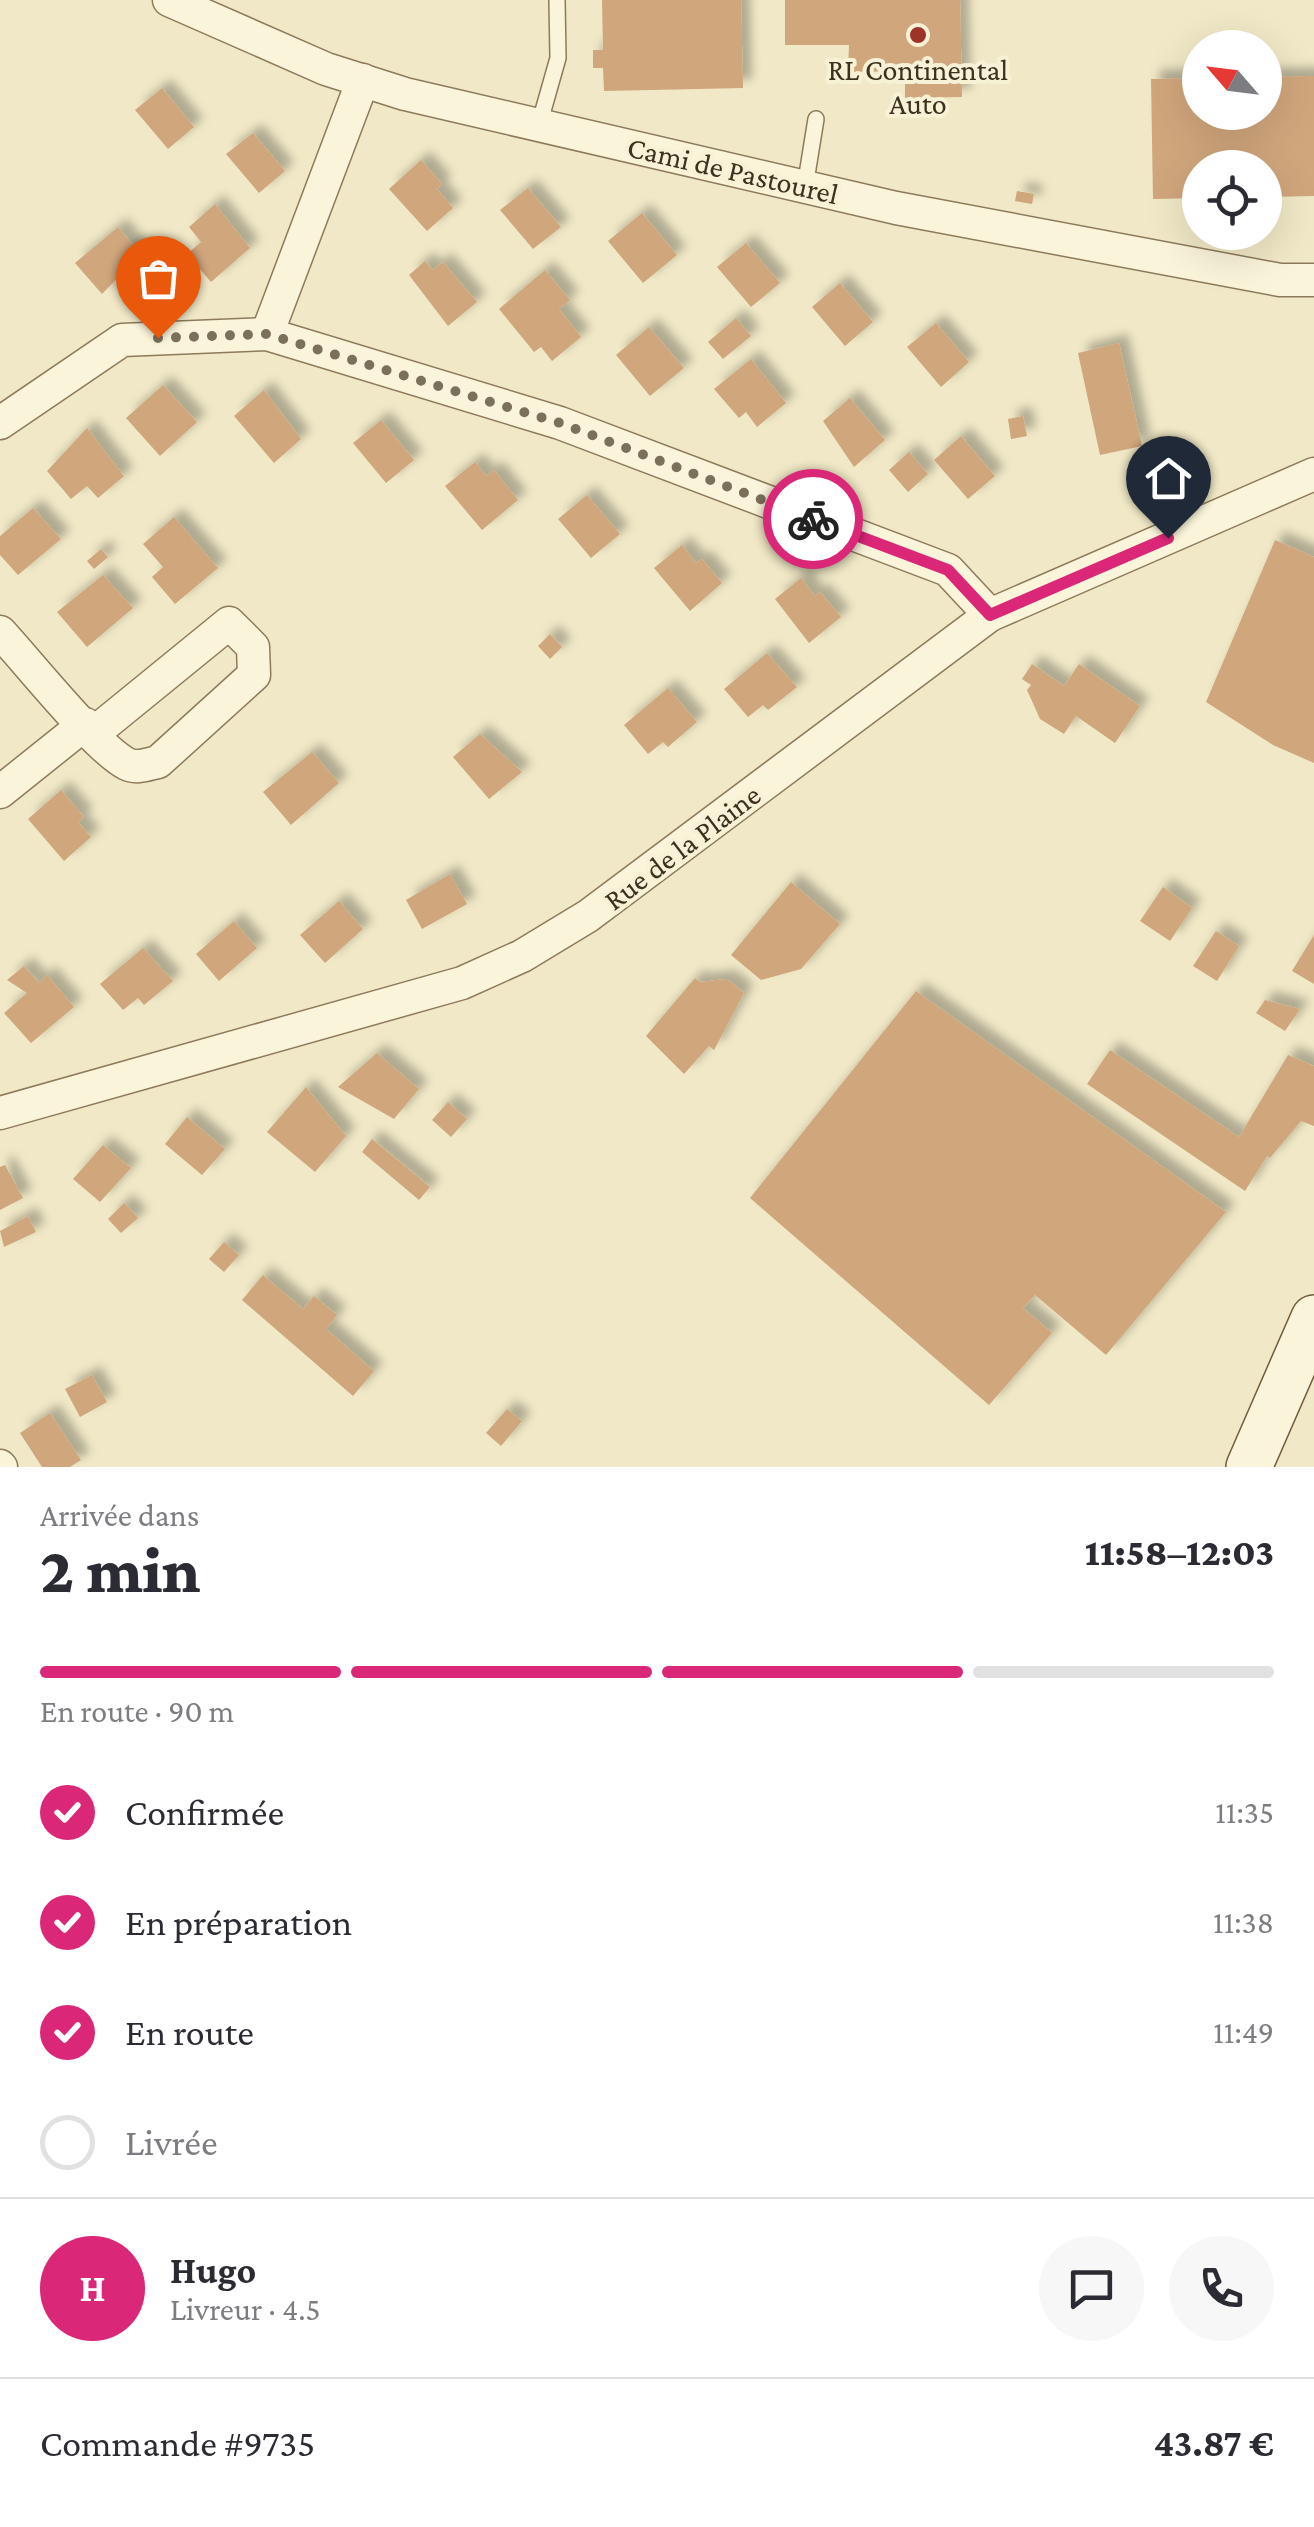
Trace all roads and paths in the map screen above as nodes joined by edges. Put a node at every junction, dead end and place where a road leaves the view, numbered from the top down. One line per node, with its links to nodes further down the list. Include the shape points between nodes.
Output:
1 (169, 0): 3 (street, Cami de Pastourel)
2 (557, 0): 5 (lane, via 558,58)
3 (363, 80): 5 (street, Cami de Pastourel); 8 (street)
4 (816, 118): 6 (lane)
5 (539, 125): 6 (street, Cami de Pastourel)
6 (805, 187): 7 (street, Cami de Pastourel, via 1280,280)
7 (1314, 280)
8 (267, 334): 9 (street, via 122,340); 11 (street, via 560,423 948,570)
9 (0, 423)
10 (1314, 474): 11 (street, Rue de la Plaine)
11 (990, 615): 15 (street, Rue de la Plaine, via 588,916 522,956 462,983)
12 (0, 632): 13 (street)
13 (90, 728): 13 (street, via 126,764 158,762 254,675 253,647 228,624); 14 (street)
14 (0, 792)
15 (0, 1113)
16 (1314, 1318): 17 (main road)
17 (1249, 1467)

